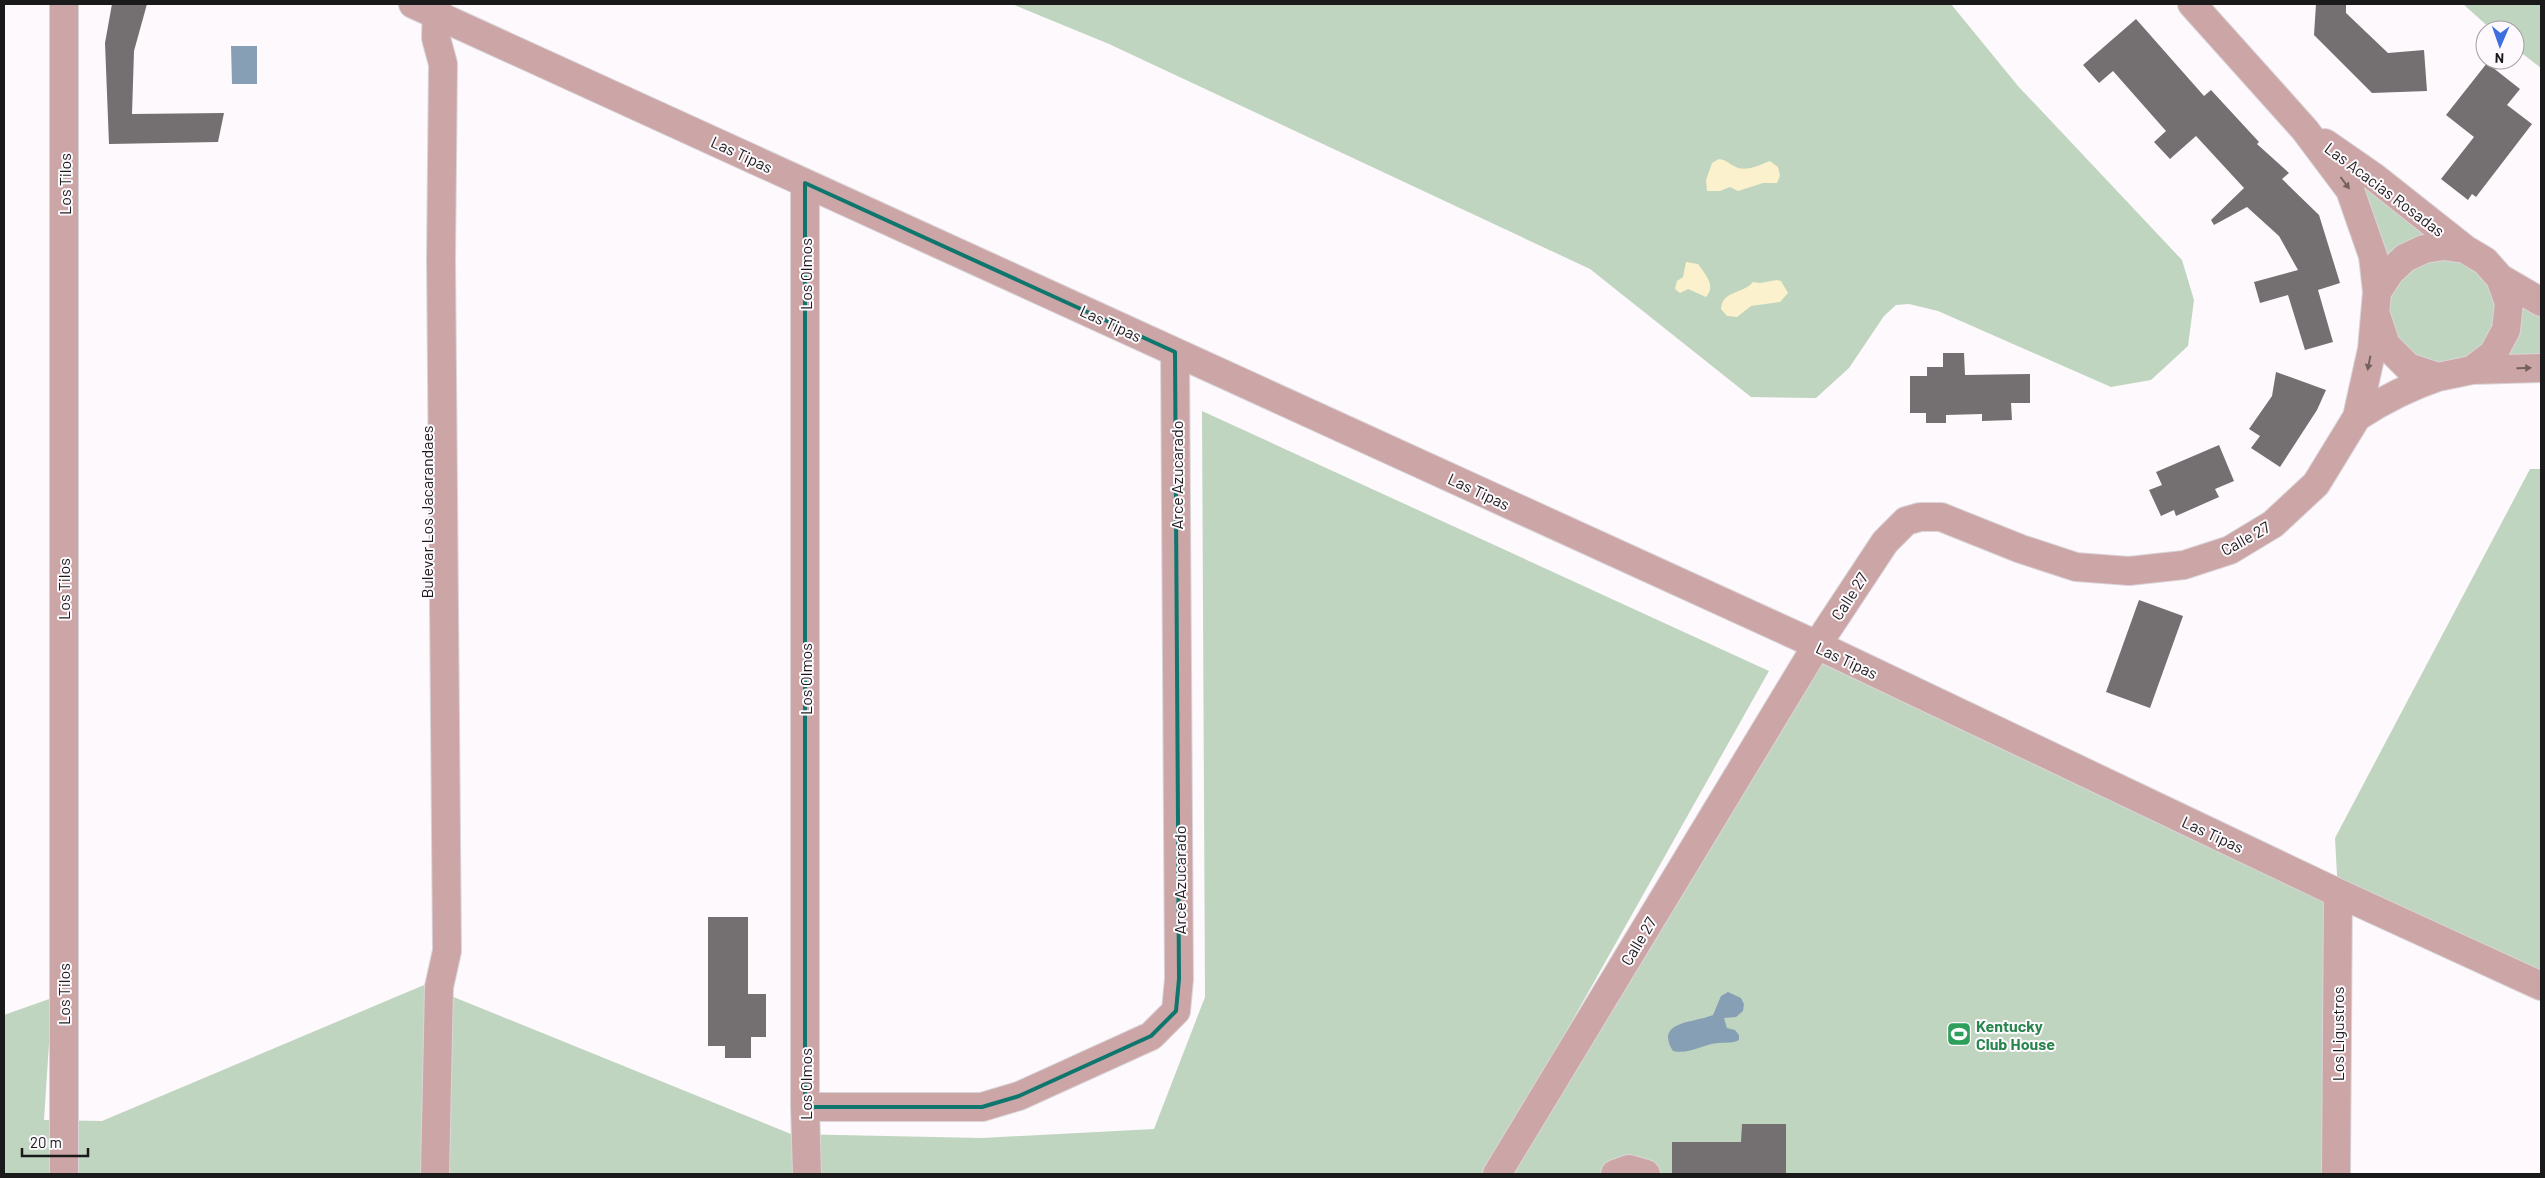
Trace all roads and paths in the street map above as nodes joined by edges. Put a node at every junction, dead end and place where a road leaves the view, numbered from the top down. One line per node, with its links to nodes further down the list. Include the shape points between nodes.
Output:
1 (64, 4): 19 (street, Los Tilos)
2 (2192, 4): 4 (street, Las Acacias Rosadas)
3 (431, 15): 5 (street, Las Tipas); 20 (street, Bulevar Los Jacarandaes, via 427,62 426,507 430,954 439,986)
4 (2305, 130): 6 (street, Las Acacias Rosadas, via 2374,178); 9 (street, Las Acacias Rosadas, one-way to 9, via 2350,190 2373,256)
5 (805, 183): 10 (street, Las Tipas); 18 (street, Los Olmos)
6 (2465, 249): 7 (street, via 2485,261); 9 (street, via 2424,248 2405,258 2390,272)
7 (2500, 278): 8 (street); 12 (street, via 2509,304 2506,330 2493,354)
8 (2541, 302)
9 (2376, 304): 13 (street, via 2386,345 2408,367); 14 (street, Calle 27, one-way to 14, via 2372,349)
10 (1175, 352): 15 (street, Las Tipas); 18 (street, Arce Azucarado, via 1179,979 1176,1011 1151,1036 1019,1096 982,1107)
11 (2541, 368): 12 (street, one-way to 11)
12 (2472, 370): 13 (street)
13 (2438, 377): 14 (street, Calle 27, via 2382,400)
14 (2357, 417): 15 (street, Calle 27, via 2316,484 2273,524 2230,550 2184,566 2129,571 2076,567 2021,550 1941,517 1920,517 1906,522 1885,542)
15 (1817, 645): 16 (street, Las Tipas); 22 (street, Calle 27)
16 (2338, 893): 17 (street, Las Tipas); 25 (street, Los Ligustros)
17 (2541, 986)
18 (805, 1107): 21 (street, Los Olmos)
19 (64, 1174)
20 (435, 1174)
21 (807, 1174)
22 (1496, 1174)
23 (1615, 1174): 24 (street, via 1629,1169)
24 (1646, 1174)
25 (2336, 1174)

